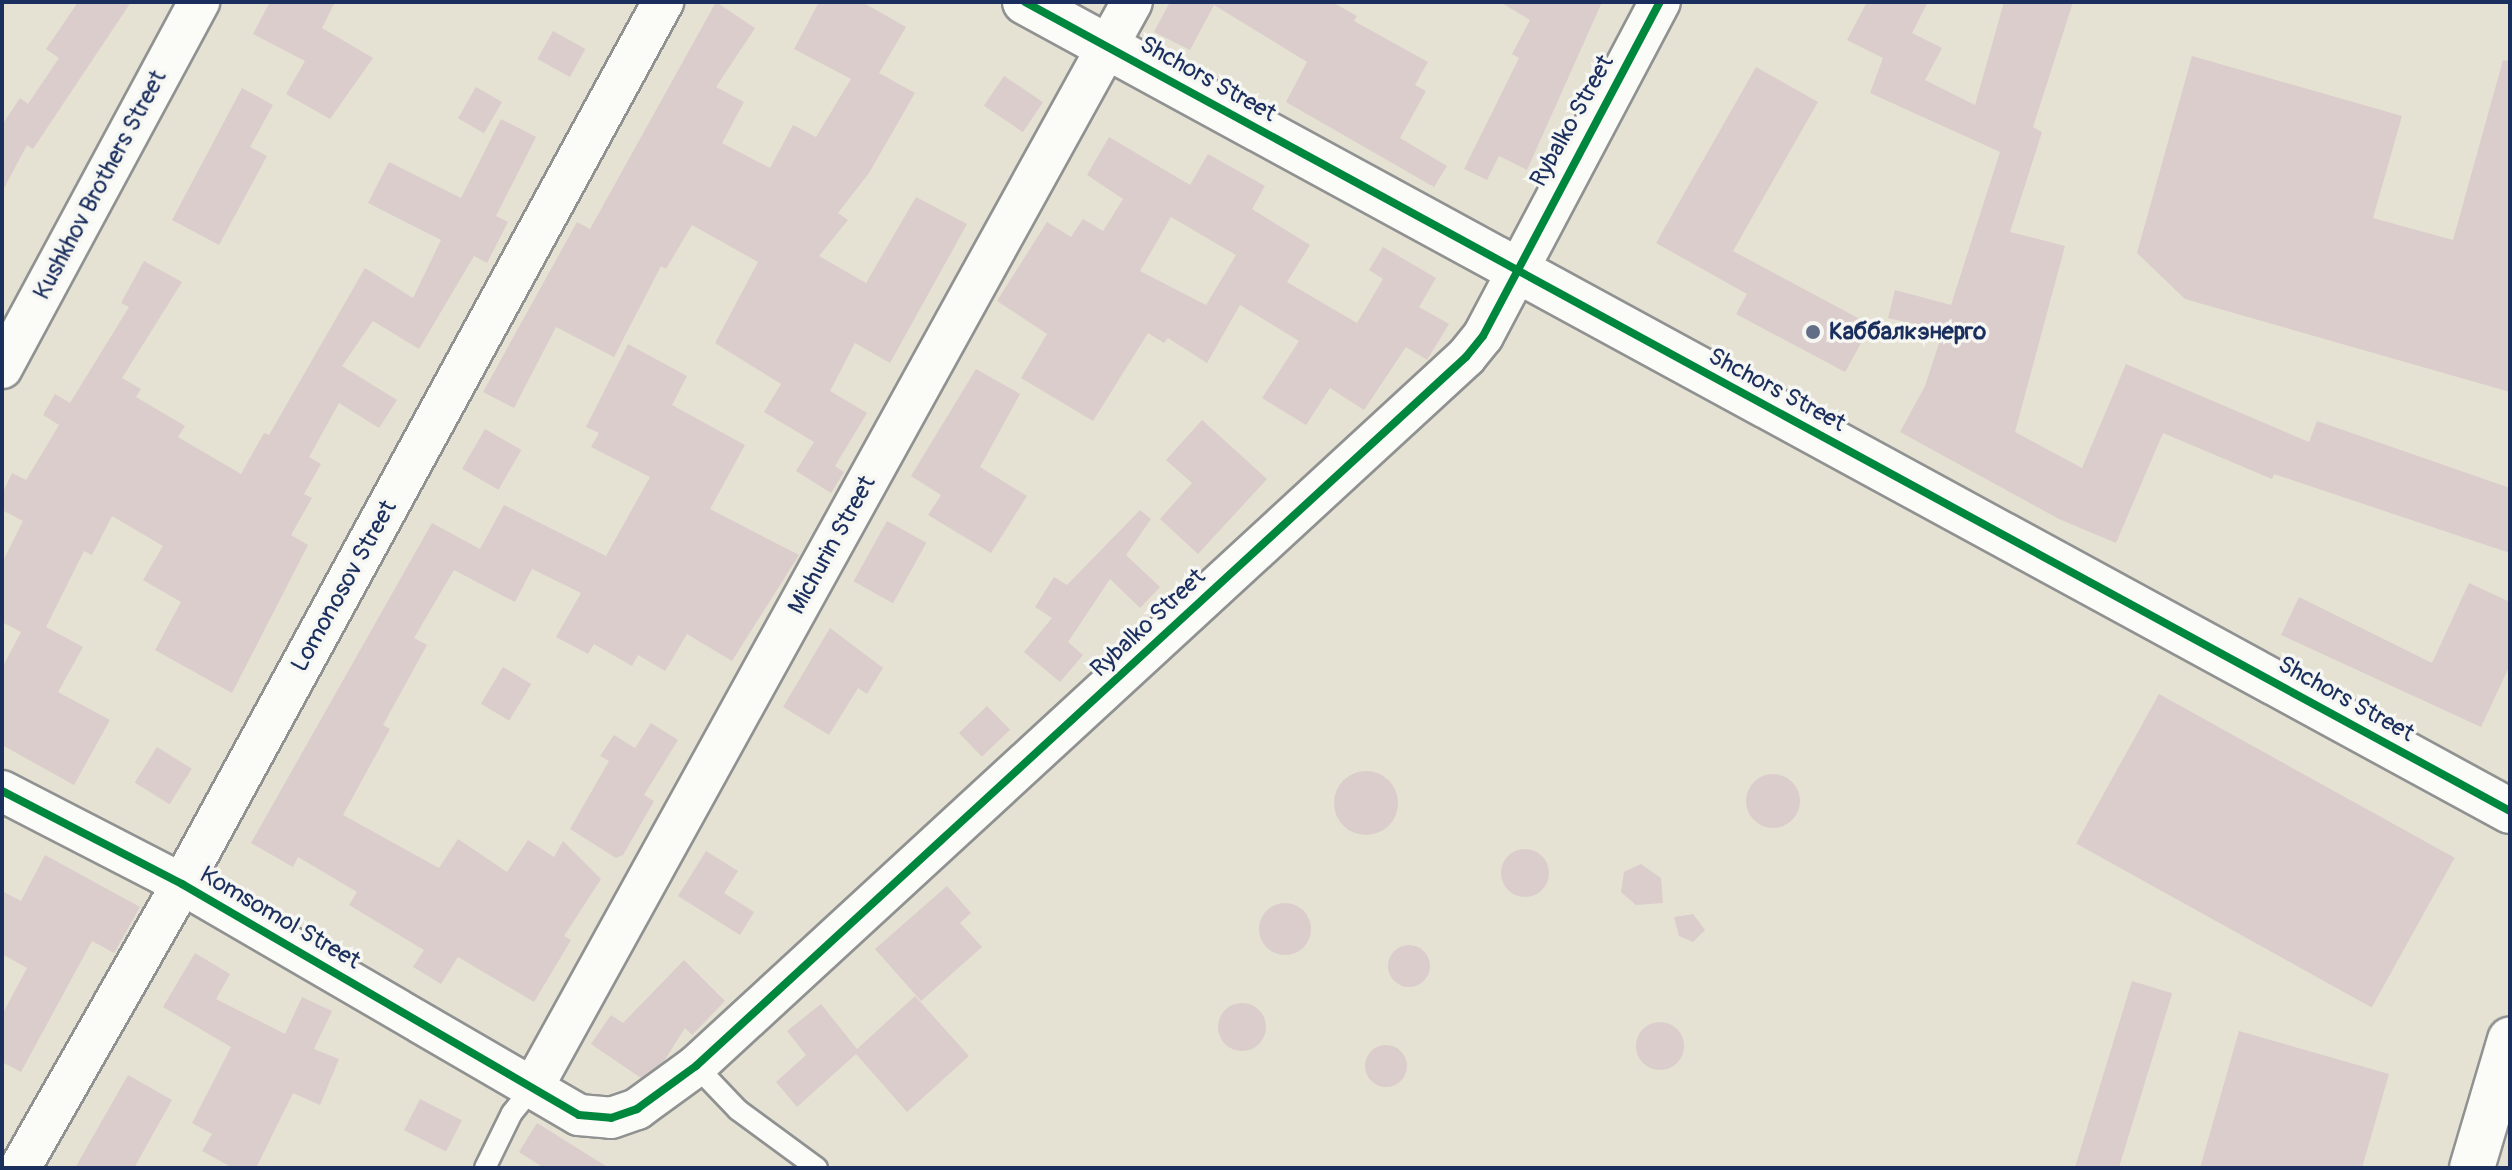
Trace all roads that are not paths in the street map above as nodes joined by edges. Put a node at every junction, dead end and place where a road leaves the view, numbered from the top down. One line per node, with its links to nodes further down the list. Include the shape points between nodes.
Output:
1 (199, 2): 8 (street, Kushkhov Brothers Street)
2 (663, 2): 11 (street, Lomonosov Street)
3 (1025, 2): 6 (street, Shchors Street)
4 (1132, 2): 6 (street, Michurin Street)
5 (1660, 2): 7 (street, Rybalko Street)
6 (1107, 46): 7 (street, Shchors Street); 14 (street, Michurin Street)
7 (1513, 270): 10 (street, Shchors Street); 13 (street, Rybalko Street, via 1488,325 1466,357)
8 (2, 368)
9 (2, 791): 11 (street, Komsomol Street)
10 (2510, 811)
11 (182, 884): 14 (street, Komsomol Street); 15 (street, Lomonosov Street)
12 (2510, 1040): 18 (street)
13 (696, 1066): 14 (street, Rybalko Street, via 637,1109 611,1118 579,1115); 17 (lane, via 738,1110)
14 (533, 1087): 16 (lane, via 512,1113)
15 (20, 1168)
16 (485, 1168)
17 (817, 1168)
18 (2472, 1168)

